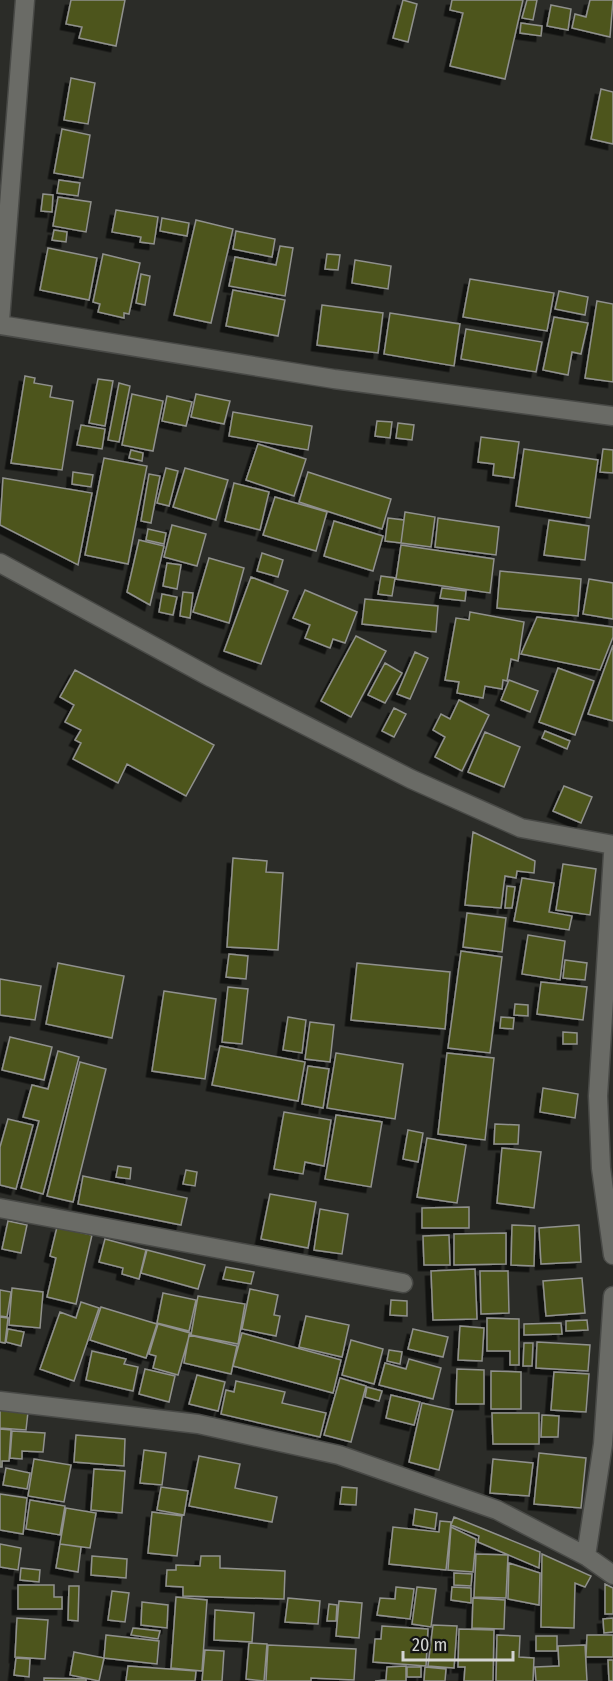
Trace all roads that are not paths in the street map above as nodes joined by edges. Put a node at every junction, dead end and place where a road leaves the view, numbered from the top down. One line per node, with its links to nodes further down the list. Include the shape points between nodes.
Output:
1 (25, 0): 2 (street)
2 (0, 323): 3 (street, via 334,379)
3 (613, 416)
4 (0, 563): 5 (street, via 212,678 411,779 522,828)
5 (613, 845)
6 (613, 855): 8 (street, via 598,1096 601,1168)
7 (0, 1208): 9 (street)
8 (613, 1254)
9 (403, 1283)
10 (613, 1296): 12 (street, via 603,1444)
11 (0, 1401): 12 (street, via 198,1424 339,1455 496,1510)
12 (586, 1556): 13 (street)
13 (613, 1575)

